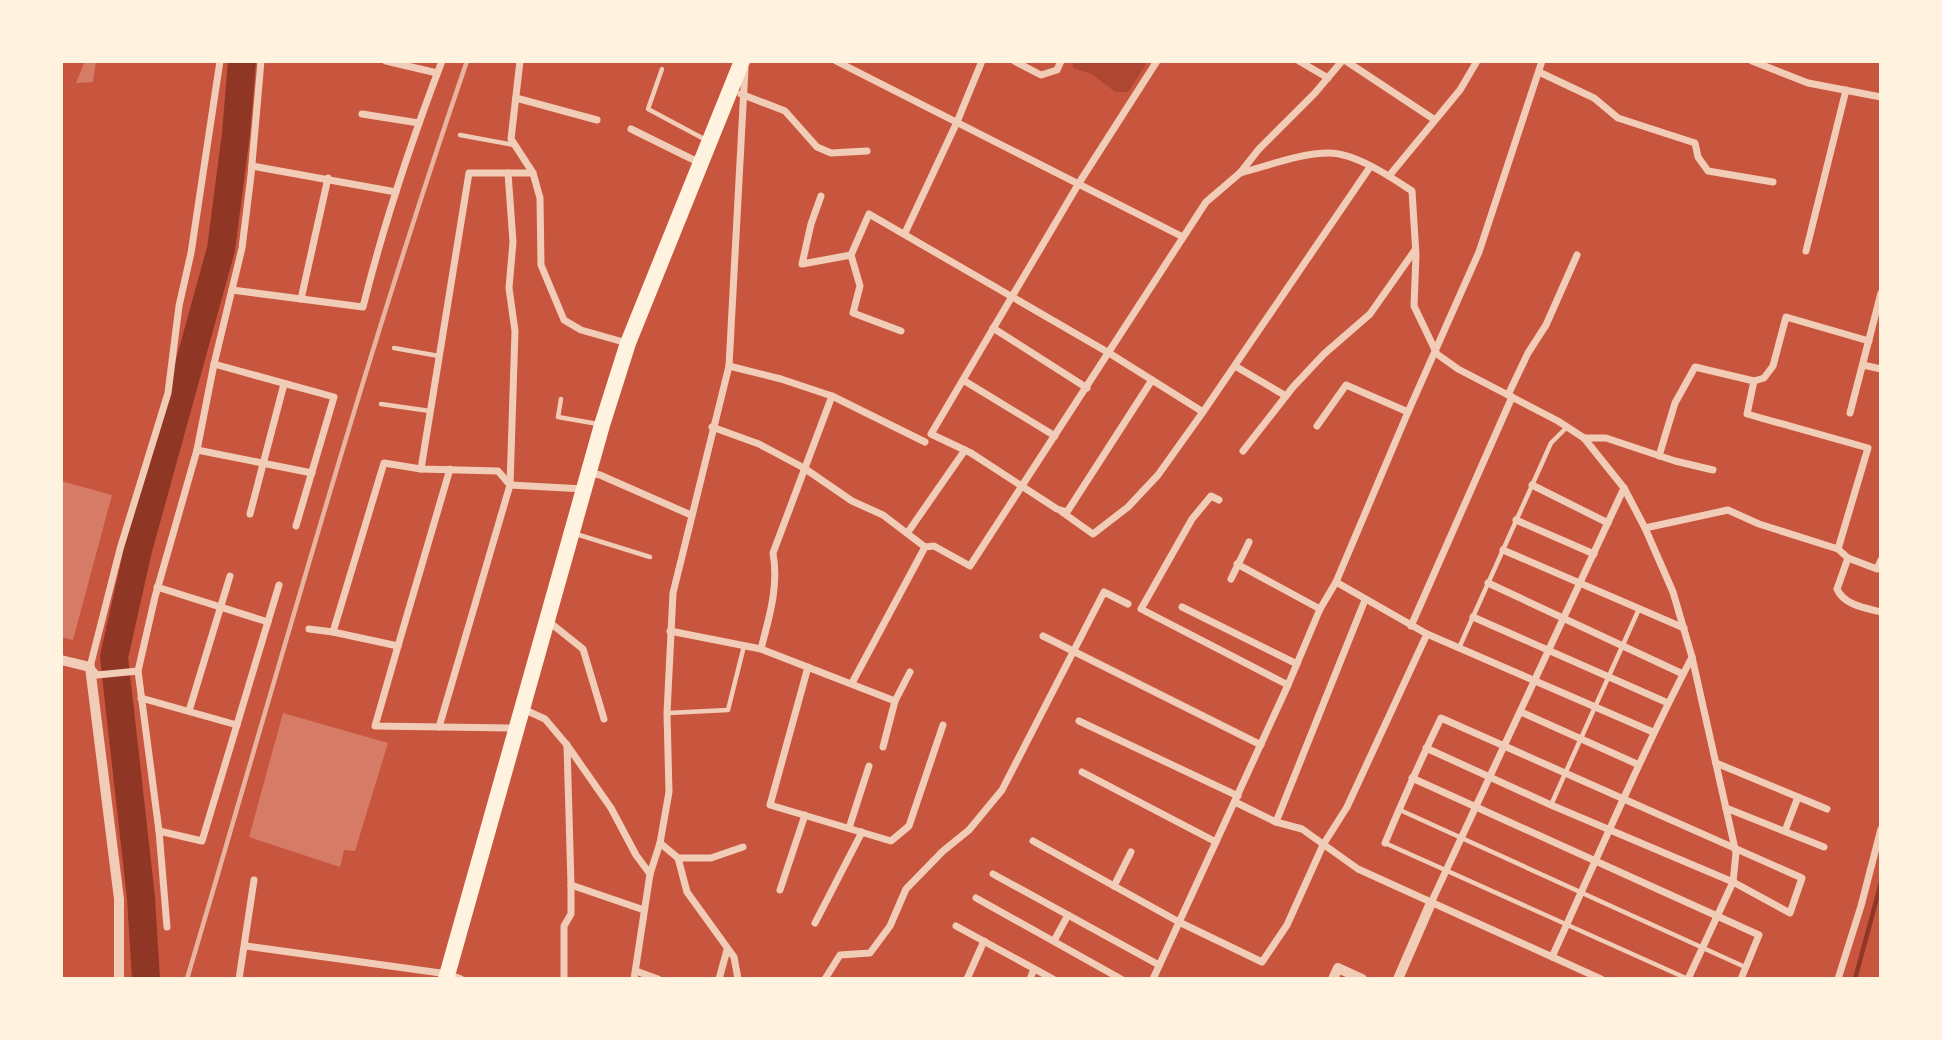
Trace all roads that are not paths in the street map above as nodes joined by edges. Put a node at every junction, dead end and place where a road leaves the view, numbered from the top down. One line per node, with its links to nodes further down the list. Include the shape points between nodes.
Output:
1 (220, 61): 161 (street, via 168,393 120,549)
2 (261, 61): 36 (street)
3 (386, 61): 19 (street)
4 (442, 61): 19 (street)
5 (520, 61): 24 (street)
6 (743, 61): 21 (highway)
7 (836, 61): 28 (street)
8 (982, 61): 28 (street)
9 (1014, 61): 10 (street, via 1041,75 1057,70)
10 (1061, 61)
11 (1157, 61): 44 (street)
12 (1299, 61): 20 (street)
13 (1344, 61): 20 (street); 27 (street)
14 (1477, 61): 27 (street)
15 (1542, 61): 18 (street)
16 (1752, 61): 22 (street, via 1808,83)
17 (662, 69): 32 (lane, via 648,108)
18 (1539, 72): 43 (street, via 1594,98 1618,118 1695,143 1708,171); 62 (street, via 1479,252)
19 (437, 73): 29 (street)
20 (1328, 78): 40 (street)
21 (737, 90): 32 (highway); 34 (street, via 785,111 817,147 831,153); 67 (street)
22 (1846, 90): 23 (street); 50 (street)
23 (1881, 97)
24 (516, 98): 26 (street); 33 (street)
25 (362, 114): 29 (street)
26 (597, 120)
27 (1435, 120): 41 (street)
28 (957, 122): 44 (street); 47 (street)
29 (419, 123): 45 (street)
30 (631, 129): 35 (street)
31 (460, 135): 33 (lane)
32 (709, 142): 35 (highway)
33 (515, 145): 39 (street)
34 (867, 151)
35 (701, 163): 60 (highway)
36 (252, 166): 42 (street); 53 (street)
37 (1370, 167): 40 (street, via 1332,153); 41 (street); 68 (street)
38 (508, 173): 39 (street); 64 (street, via 469,173); 102 (street, via 513,242 509,288 515,331)
39 (533, 173): 60 (street, via 540,198 541,265 564,320 581,330)
40 (1240, 173): 48 (street, via 1206,202)
41 (1390, 176): 49 (street, via 1412,191)
42 (328, 178): 45 (street); 56 (street)
43 (1773, 182)
44 (1079, 183): 48 (street); 55 (street)
45 (396, 192): 56 (street, via 363,307)
46 (821, 196): 51 (street, via 803,264)
47 (905, 233): 51 (street, via 869,214); 55 (street)
48 (1183, 237): 63 (street)
49 (1415, 250): 62 (street, via 1414,306); 76 (street, via 1370,314 1324,354)
50 (1805, 251)
51 (851, 255): 58 (street, via 860,286 853,313)
52 (1577, 255): 77 (street)
53 (232, 290): 56 (street); 65 (street)
54 (1881, 293): 59 (street)
55 (1012, 297): 57 (street); 63 (street)
56 (301, 299)
57 (993, 328): 70 (street); 74 (street)
58 (901, 331)
59 (1869, 341): 66 (street); 72 (street, via 1786,317 1773,366 1764,378)
60 (628, 343): 84 (highway)
61 (394, 348): 64 (lane)
62 (1435, 350): 77 (street, via 1458,369); 82 (street)
63 (1109, 353): 71 (street); 74 (street)
64 (439, 356): 80 (street)
65 (214, 364): 73 (street); 91 (street)
66 (1863, 365): 69 (street); 83 (street)
67 (729, 366): 75 (street); 87 (street)
68 (1235, 366): 76 (street); 81 (street)
69 (1881, 369)
70 (963, 380): 88 (street); 92 (street, via 930,434)
71 (1152, 380): 81 (street); 107 (street, via 1067,512)
72 (1754, 381): 94 (street, via 1695,368 1675,404); 118 (street, via 1746,414 1868,448)
73 (284, 384): 95 (street); 100 (street, via 334,397)
74 (1087, 388): 88 (street)
75 (832, 396): 90 (street); 96 (street)
76 (1286, 396): 93 (street)
77 (1510, 396): 86 (street); 143 (street)
78 (561, 399): 84 (lane, via 558,417)
79 (381, 404): 80 (lane)
80 (430, 411): 97 (street)
81 (1203, 412): 107 (street, via 1158,474 1128,507 1093,534)
82 (1408, 412): 85 (street, via 1346,385); 127 (street)
83 (1850, 413)
84 (602, 425): 101 (highway)
85 (1317, 426)
86 (1567, 427): 89 (street); 103 (lane, via 1551,443)
87 (712, 428): 96 (street, via 759,444); 109 (street)
88 (1055, 436): 104 (street)
89 (1584, 438): 94 (street, via 1606,438); 105 (street)
90 (925, 442)
91 (197, 450): 95 (street); 131 (street)
92 (965, 450): 104 (street); 114 (street)
93 (1243, 451)
94 (1659, 456): 99 (street)
95 (263, 462): 100 (street); 108 (street)
96 (804, 468): 114 (street); 154 (street, via 773,553 774,595)
97 (421, 469): 98 (street); 147 (street, via 384,463)
98 (450, 469): 102 (street, via 498,471); 150 (street)
99 (1713, 470)
100 (312, 473): 112 (street)
101 (587, 481): 102 (street); 109 (street, via 600,475); 115 (highway)
102 (510, 485): 181 (street)
103 (1532, 485): 110 (lane); 111 (street)
104 (1023, 486): 107 (street); 117 (street, via 970,566 934,546)
105 (1624, 488): 111 (street); 113 (street)
106 (1219, 500): 168 (street, via 1211,496 1192,519 1141,609)
107 (1057, 509)
108 (250, 514)
109 (691, 514): 146 (street, via 673,593)
110 (1516, 520): 119 (lane); 120 (street)
111 (1608, 523): 120 (street)
112 (296, 526)
113 (1644, 528): 118 (street, via 1728,510); 144 (street)
114 (908, 532): 117 (street)
115 (572, 533): 121 (lane); 141 (highway)
116 (1249, 541): 124 (street)
117 (925, 547): 167 (street)
118 (1838, 549): 122 (street)
119 (1503, 550): 128 (lane); 129 (street)
120 (1594, 554): 129 (street)
121 (650, 558)
122 (1848, 558): 123 (street, via 1877,569); 138 (street, via 1836,589 1840,596 1853,605)
123 (1881, 560)
124 (1237, 564): 126 (street); 137 (street)
125 (230, 576): 134 (street)
126 (1231, 579)
127 (1336, 582): 132 (street); 137 (street)
128 (1488, 583): 139 (lane); 140 (street)
129 (1580, 584): 136 (street); 140 (street)
130 (279, 585): 142 (street)
131 (158, 587): 134 (street); 162 (street)
132 (1365, 600): 143 (street); 206 (street)
133 (1128, 604): 156 (street, via 1104,592)
134 (219, 607): 142 (street); 174 (street)
135 (1182, 607): 159 (street)
136 (1639, 609): 144 (street); 152 (lane)
137 (1320, 610): 159 (street)
138 (1881, 612)
139 (1473, 617): 153 (lane); 155 (street)
140 (1564, 619): 152 (street); 155 (street)
141 (547, 621): 173 (highway); 177 (street, via 583,649)
142 (268, 622): 179 (street)
143 (1411, 626): 148 (street)
144 (1684, 628): 157 (street)
145 (309, 629): 147 (street)
146 (670, 631): 151 (street); 176 (street)
147 (333, 632): 150 (street)
148 (1427, 634): 153 (street); 218 (street)
149 (1043, 636): 156 (street)
150 (398, 646): 181 (street, via 375,726)
151 (744, 646): 154 (street); 176 (lane, via 728,710)
152 (1622, 646): 164 (street); 165 (lane)
153 (1459, 648): 166 (street)
154 (761, 649): 160 (street)
155 (1550, 649): 165 (street); 166 (street)
156 (1073, 652): 186 (street); 261 (street, via 1002,790 969,830 906,889 890,926 870,953 840,955)
157 (1692, 657): 164 (street); 190 (street)
158 (61, 660): 161 (street)
159 (1297, 664): 168 (street)
160 (808, 667): 167 (street); 205 (street, via 770,805)
161 (94, 671): 162 (street); 255 (street, via 119,899)
162 (134, 671): 169 (street)
163 (910, 672): 170 (street)
164 (1683, 674): 171 (street)
165 (1609, 676): 171 (street); 172 (lane)
166 (1536, 680): 172 (street); 175 (street)
167 (852, 683): 170 (street)
168 (1288, 685): 186 (street)
169 (141, 698): 174 (street); 210 (street)
170 (895, 701): 188 (street)
171 (1668, 703): 183 (street)
172 (1595, 706): 183 (street); 184 (lane)
173 (523, 709): 182 (highway); 185 (street, via 545,719)
174 (189, 711): 179 (street)
175 (1521, 712): 184 (street); 187 (street)
176 (667, 713): 216 (street, via 669,792)
177 (604, 719)
178 (1079, 721): 199 (street)
179 (237, 725): 210 (street, via 201,841)
180 (943, 725): 212 (street, via 909,826 891,841)
181 (439, 727): 182 (street)
182 (517, 728): 254 (highway)
183 (1653, 732): 191 (street)
184 (1582, 739): 191 (street); 194 (lane)
185 (567, 745): 226 (street); 230 (street)
186 (1261, 745): 199 (street)
187 (1506, 745): 189 (street, via 1441,718); 194 (street); 196 (street)
188 (883, 747)
189 (1426, 748): 195 (street); 196 (street)
190 (1716, 763): 197 (street); 202 (street)
191 (1637, 764): 198 (street)
192 (869, 766): 207 (street)
193 (1082, 772): 215 (street)
194 (1567, 773): 198 (street); 200 (lane)
195 (1412, 778): 201 (street); 204 (street)
196 (1490, 778): 200 (street); 201 (street)
197 (1798, 797): 203 (street); 211 (street)
198 (1625, 798): 209 (street); 220 (street)
199 (1236, 799): 206 (street); 215 (street)
200 (1551, 805): 209 (street)
201 (1477, 807): 213 (street); 224 (street)
202 (1726, 808): 211 (street); 220 (street)
203 (1827, 809)
204 (1399, 810): 213 (lane); 217 (street)
205 (805, 816): 207 (street); 232 (street)
206 (1276, 822): 218 (street, via 1302,829)
207 (849, 828): 212 (street)
208 (1881, 829): 273 (street)
209 (1610, 830): 224 (street); 229 (street)
210 (159, 831): 243 (street)
211 (1785, 831): 221 (street)
212 (862, 832): 240 (street)
213 (1461, 840): 225 (street); 233 (lane)
214 (1033, 841): 231 (street)
215 (1216, 842): 239 (street)
216 (660, 843): 223 (street); 226 (street)
217 (1385, 843): 225 (lane)
218 (1324, 845): 235 (street, via 1358,869); 239 (street, via 1287,925 1262,962)
219 (743, 847): 223 (street, via 711,859)
220 (1735, 847): 229 (street); 229 (street, via 1802,878 1790,913)
221 (1824, 847)
222 (1131, 852): 231 (street)
223 (678, 859): 248 (street, via 687,892)
224 (1596, 861): 233 (street); 238 (street)
225 (1446, 871): 235 (street); 241 (lane)
226 (650, 874): 236 (street)
227 (993, 874): 237 (street)
228 (254, 880): 246 (street)
229 (1733, 882): 238 (street)
230 (571, 885): 236 (street); 257 (street, via 570,914 564,926)
231 (1114, 886): 239 (street)
232 (780, 890)
233 (1581, 894): 241 (street); 247 (lane)
234 (976, 898): 245 (street)
235 (1431, 902): 249 (street); 269 (street)
236 (645, 910): 253 (street)
237 (1068, 915): 245 (street); 250 (street)
238 (1717, 915): 247 (street); 251 (street, via 1759,935)
239 (1180, 922): 250 (street)
240 (815, 923)
241 (1566, 924): 249 (street); 271 (lane)
242 (956, 926): 244 (street)
243 (167, 927)
244 (984, 941): 252 (street); 262 (street)
245 (1054, 942): 265 (street)
246 (246, 946): 254 (street); 256 (street)
247 (1703, 947): 251 (lane); 271 (street)
248 (727, 950): 259 (street); 260 (street, via 734,957)
249 (1552, 957): 270 (street)
250 (1159, 965): 266 (street)
251 (1746, 967): 272 (street)
252 (1034, 969): 263 (street); 264 (street)
253 (635, 975): 258 (street)
254 (451, 977)
255 (118, 979)
256 (239, 979)
257 (564, 979)
258 (658, 979)
259 (719, 979)
260 (738, 979)
261 (825, 979)
262 (967, 979)
263 (1030, 979)
264 (1053, 979)
265 (1121, 979)
266 (1153, 979)
267 (1333, 979): 268 (street, via 1338,968)
268 (1362, 979)
269 (1398, 979)
270 (1601, 979)
271 (1688, 979)
272 (1741, 979)
273 (1838, 979)

